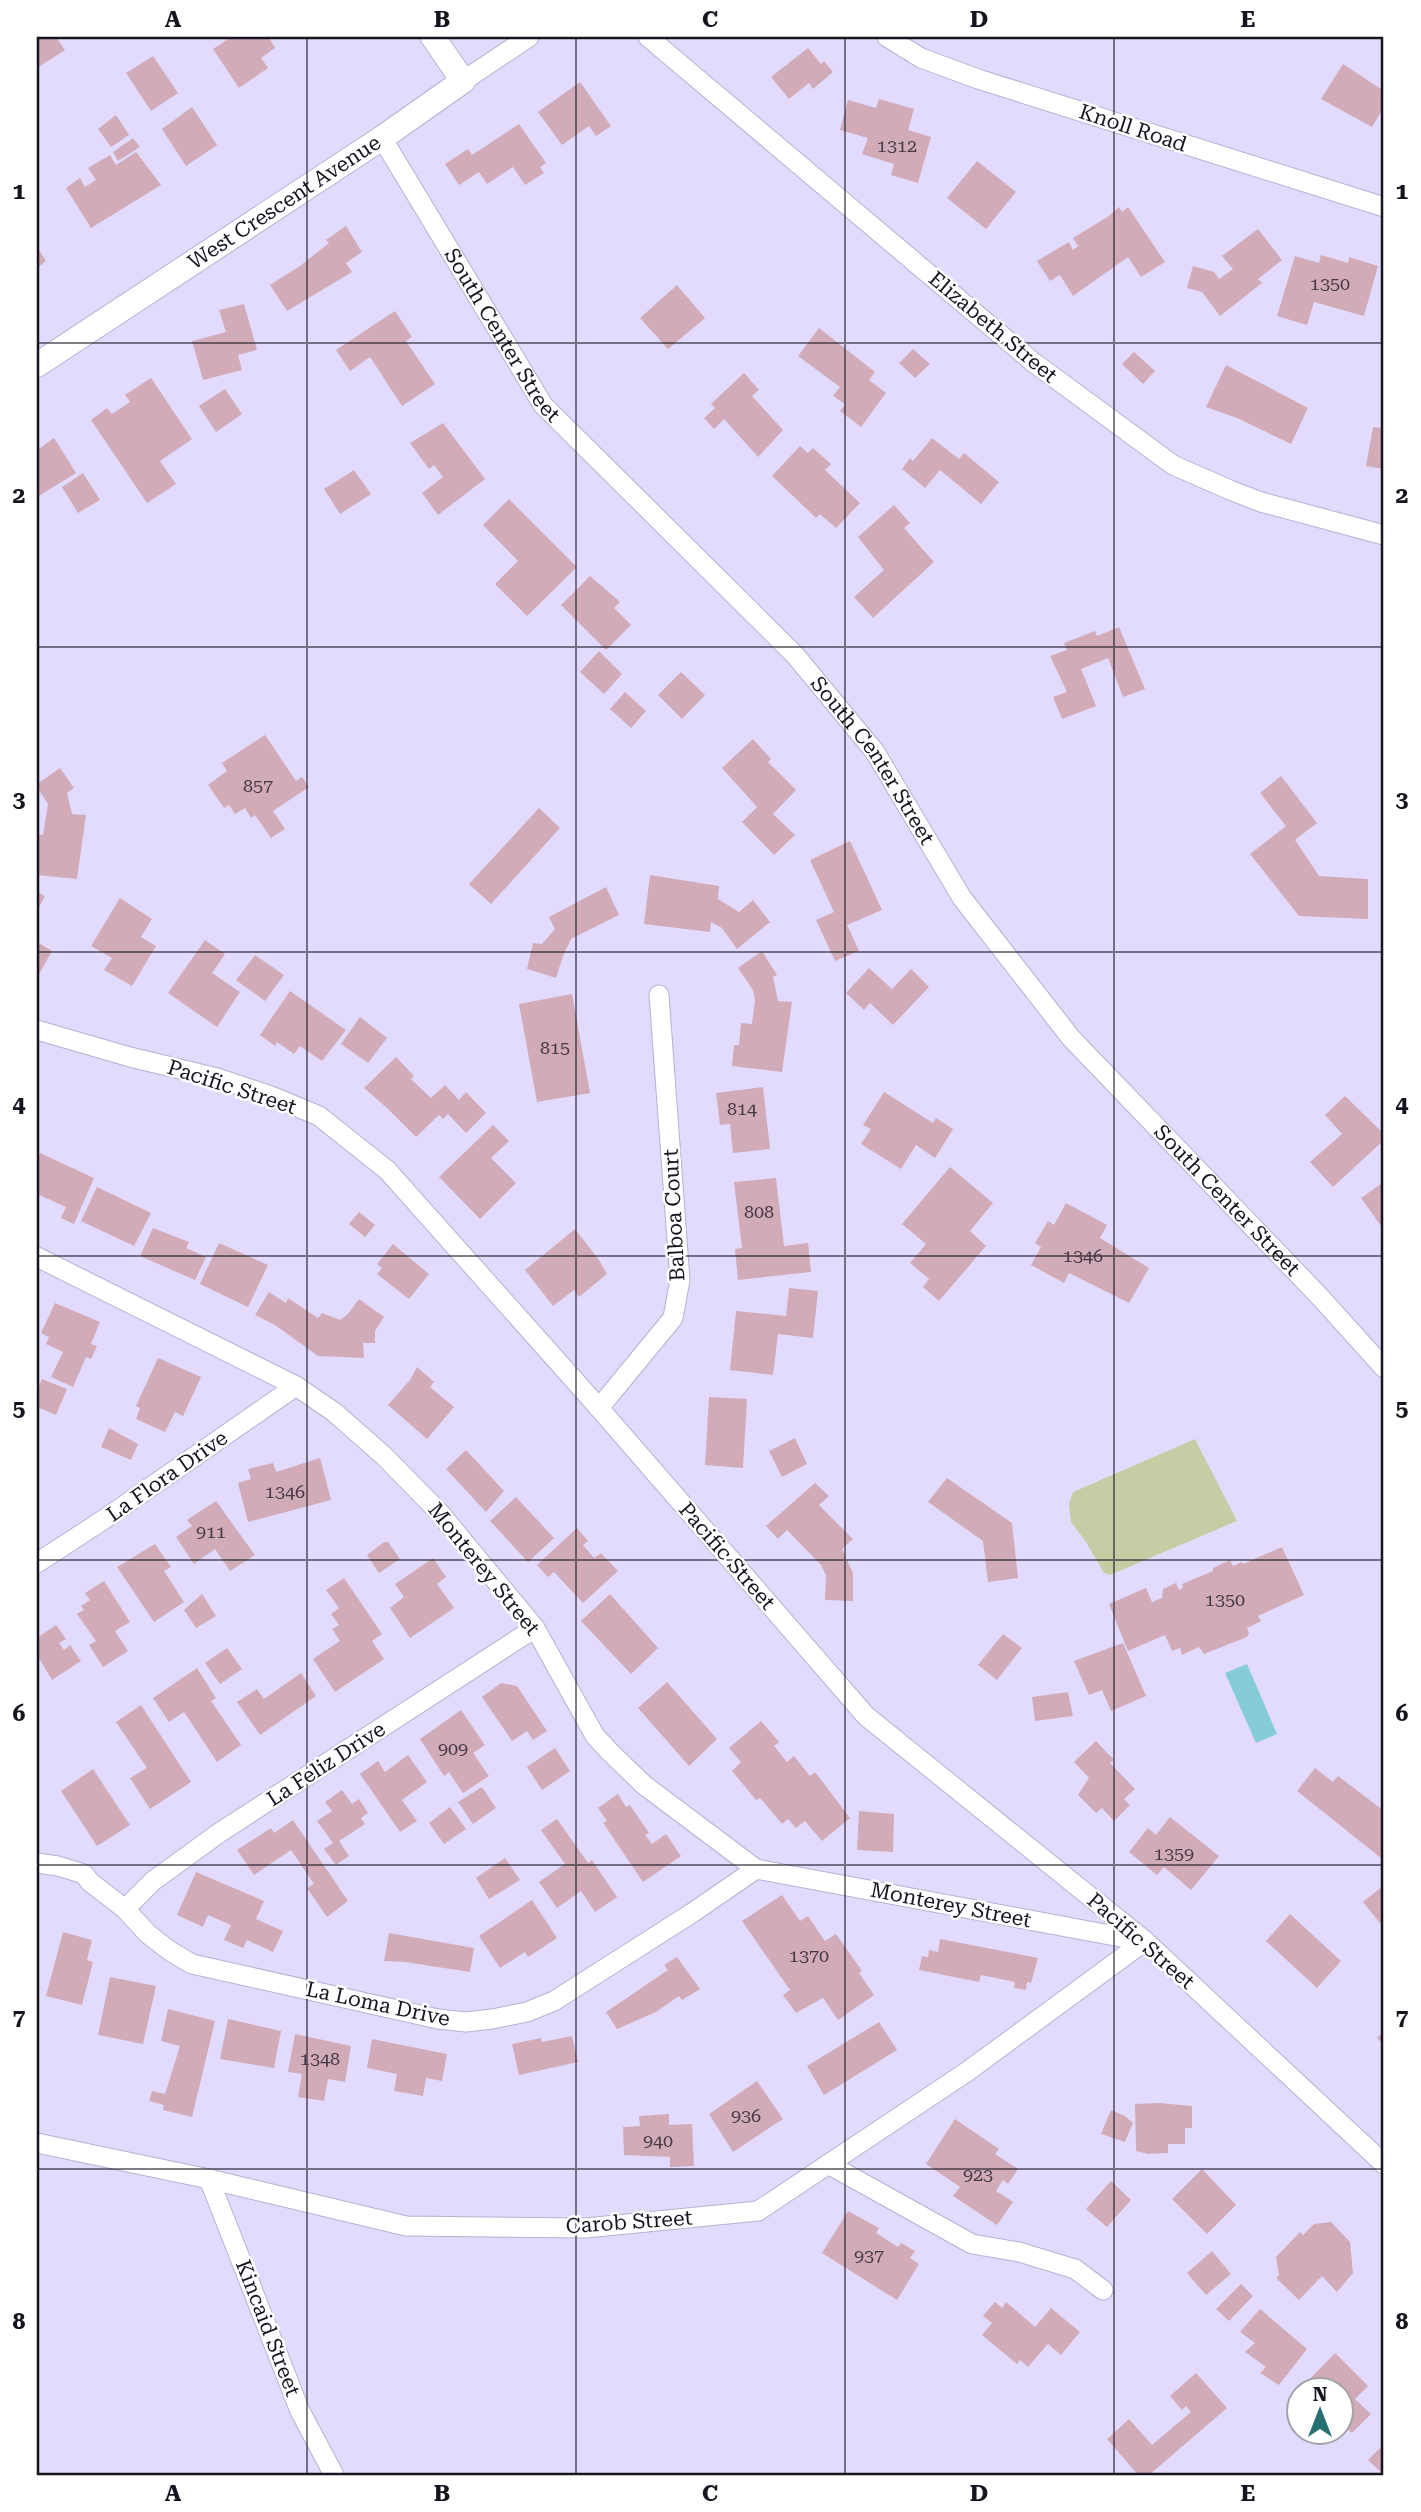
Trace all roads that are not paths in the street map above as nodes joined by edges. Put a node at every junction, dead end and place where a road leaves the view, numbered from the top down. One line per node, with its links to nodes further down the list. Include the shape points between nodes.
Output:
1 (433, 37): 5 (street)
2 (529, 37): 5 (street, West Crescent Avenue)
3 (648, 37): 9 (street, Elizabeth Street, via 1033,362 1173,465 1261,502)
4 (887, 37): 7 (street, Knoll Road, via 921,58 978,79)
5 (463, 80): 6 (street, West Crescent Avenue)
6 (382, 138): 8 (street, West Crescent Avenue); 13 (street, South Center Street, via 543,405 795,655 875,752 962,898 1071,1038)
7 (1384, 207)
8 (37, 365)
9 (1384, 535)
10 (659, 995): 15 (street, Balboa Court, via 680,1280 673,1318)
11 (37, 1030): 15 (street, Pacific Street, via 217,1078 319,1116 387,1170)
12 (37, 1257): 14 (street, Monterey Street)
13 (1384, 1368)
14 (296, 1386): 16 (street, La Flora Drive); 17 (street, Monterey Street, via 334,1412 413,1485)
15 (598, 1408): 21 (street, Pacific Street, via 866,1716)
16 (37, 1563)
17 (535, 1629): 19 (street, Monterey Street, via 595,1736 644,1785); 20 (street, La Feliz Drive, via 219,1833 153,1881)
18 (38, 1867): 20 (street, La Loma Drive, via 58,1866 84,1874)
19 (756, 1869): 20 (street, La Loma Drive, via 554,2001 527,2012 466,2022 192,1964 148,1934); 21 (street, Monterey Street)
20 (125, 1909)
21 (1145, 1941): 23 (street, Carob Street, via 968,2071); 24 (street, Pacific Street)
22 (37, 2143): 25 (street, Carob Street)
23 (828, 2164): 25 (street, Carob Street, via 758,2211 586,2228 406,2226); 26 (street, via 972,2244 1075,2269)
24 (1384, 2164)
25 (209, 2179): 27 (street, Kincaid Street, via 300,2410)
26 (1103, 2290)
27 (334, 2475)

